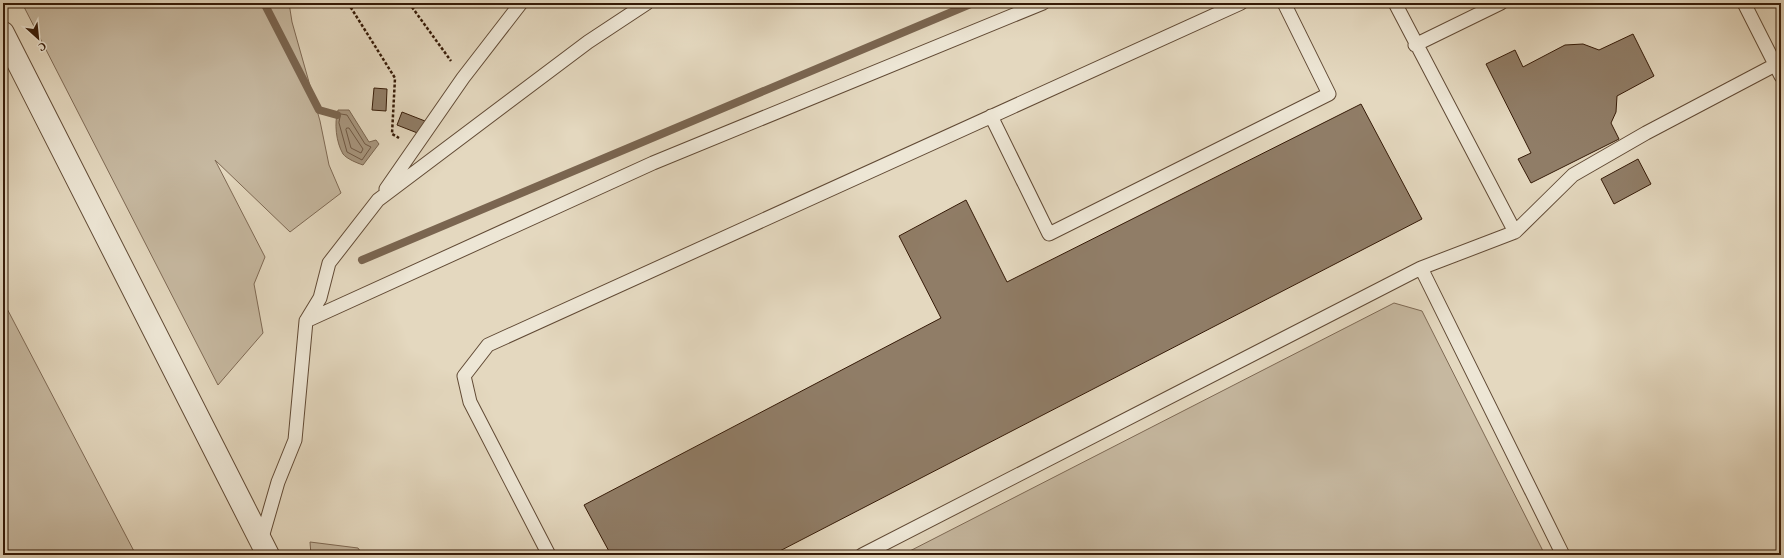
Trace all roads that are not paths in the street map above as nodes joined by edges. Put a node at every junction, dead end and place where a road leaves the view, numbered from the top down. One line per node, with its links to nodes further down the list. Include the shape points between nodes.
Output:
1 (521, 3): 13 (lane, via 463,78)
2 (647, 3): 13 (lane, via 588,42)
3 (1043, 3): 16 (lane, via 653,163)
4 (1241, 3): 12 (lane)
5 (1284, 3): 12 (lane, via 1329,94 1049,234)
6 (1395, 3): 10 (lane)
7 (1501, 3): 10 (lane)
8 (1744, 3): 11 (lane)
9 (3, 33): 17 (street)
10 (1416, 45): 14 (lane)
11 (1778, 70): 14 (lane, via 1646,133 1573,175)
12 (991, 116): 18 (lane, via 488,345 464,376 470,402)
13 (378, 200): 16 (lane, via 328,263 320,298)
14 (1515, 232): 15 (lane)
15 (1421, 268): 19 (lane); 20 (lane)
16 (306, 321): 17 (lane, via 296,440 278,482)
17 (264, 548)
18 (549, 555)
19 (862, 555)
20 (1563, 555)

